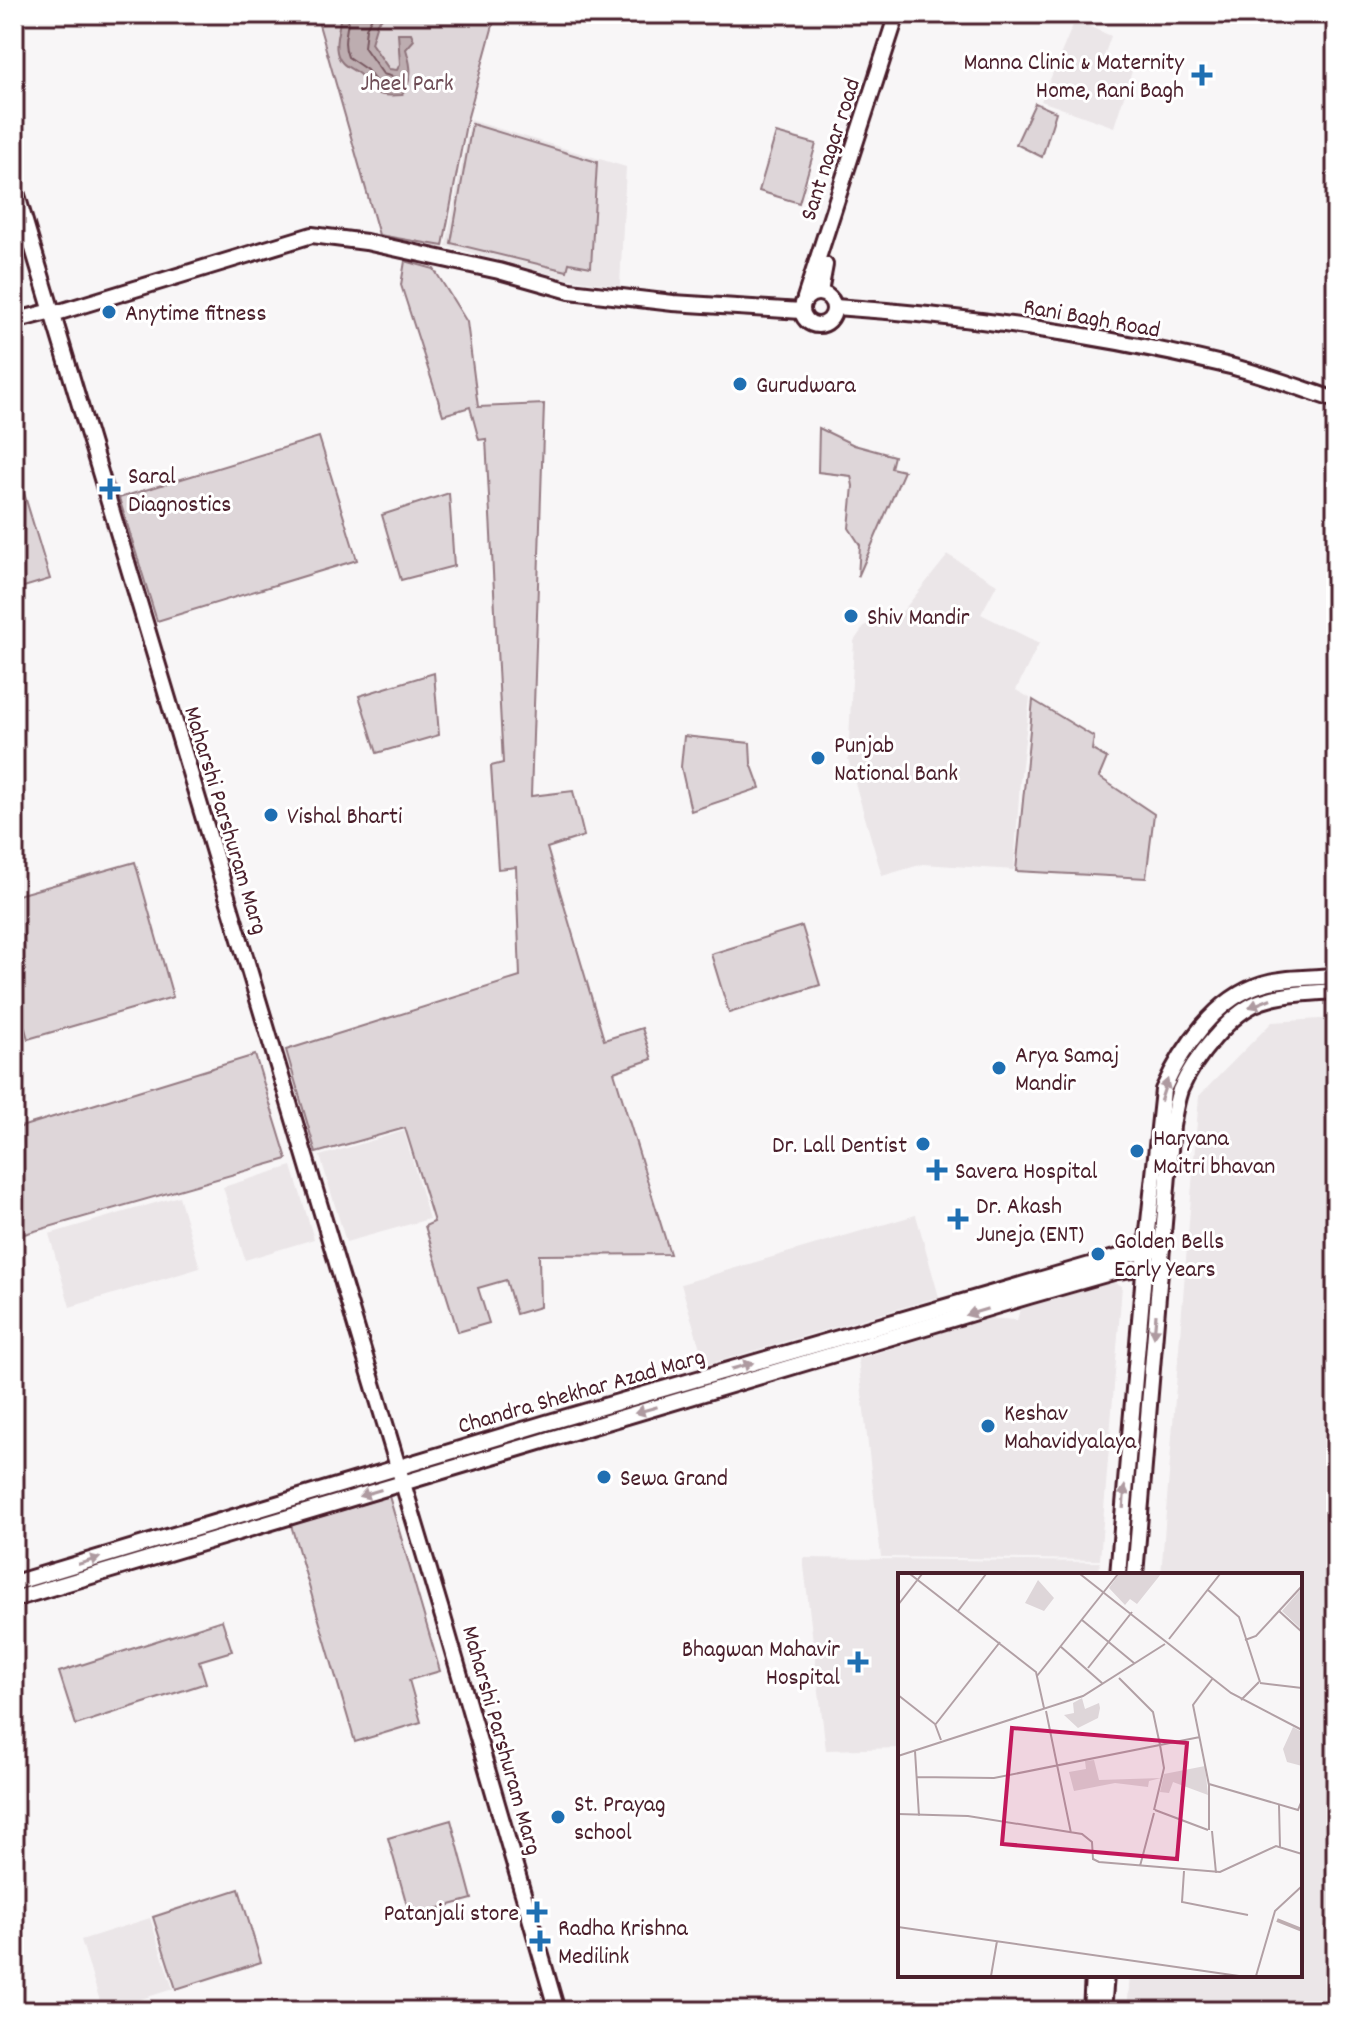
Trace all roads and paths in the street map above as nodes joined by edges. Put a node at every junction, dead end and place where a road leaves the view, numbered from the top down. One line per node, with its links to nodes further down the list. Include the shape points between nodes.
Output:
1 (897, 14): 4 (street, Sant nagar road)
2 (904, 14): 4 (street, Sant nagar road, via 820,280)
3 (14, 185): 6 (street, Maharshi Parshuram Marg)
4 (809, 300): 5 (street, via 829,296); 5 (street, via 808,322 820,325 831,319); 6 (street, via 673,303 570,291 366,242 312,235)
5 (835, 307): 8 (street, Rani Bagh Road, via 933,314 1140,346 1229,366)
6 (52, 312): 7 (street); 15 (street, Maharshi Parshuram Marg)
7 (14, 321)
8 (1336, 400)
9 (1336, 976): 12 (street, one-way to 9, via 1163,1090 1195,1037 1224,1006 1253,987)
10 (1336, 991): 11 (street, one-way to 11, via 1256,1003 1228,1024 1188,1074 1172,1126)
11 (1162, 1248): 12 (street, Chandra Shekhar Azad Marg); 13 (street)
12 (1146, 1250): 14 (street); 15 (street, Chandra Shekhar Azad Marg, one-way to 12)
13 (1160, 1265): 14 (street, Chandra Shekhar Azad Marg); 19 (street, one-way to 19)
14 (1144, 1266): 16 (street, Chandra Shekhar Azad Marg, one-way to 16); 18 (street, one-way to 14)
15 (398, 1467): 16 (street, Maharshi Parshuram Marg); 17 (street, Chandra Shekhar Azad Marg)
16 (403, 1483): 17 (street, Chandra Shekhar Azad Marg, one-way to 17); 24 (street, Maharshi Parshuram Marg)
17 (212, 1532): 20 (street, Chandra Shekhar Azad Marg, one-way to 17); 21 (street, Chandra Shekhar Azad Marg)
18 (1118, 1573)
19 (1135, 1573)
20 (14, 1583)
21 (14, 1599)
22 (1093, 1977): 25 (street)
23 (1106, 1977): 26 (street)
24 (557, 2011)
25 (1091, 2011)
26 (1103, 2011)

